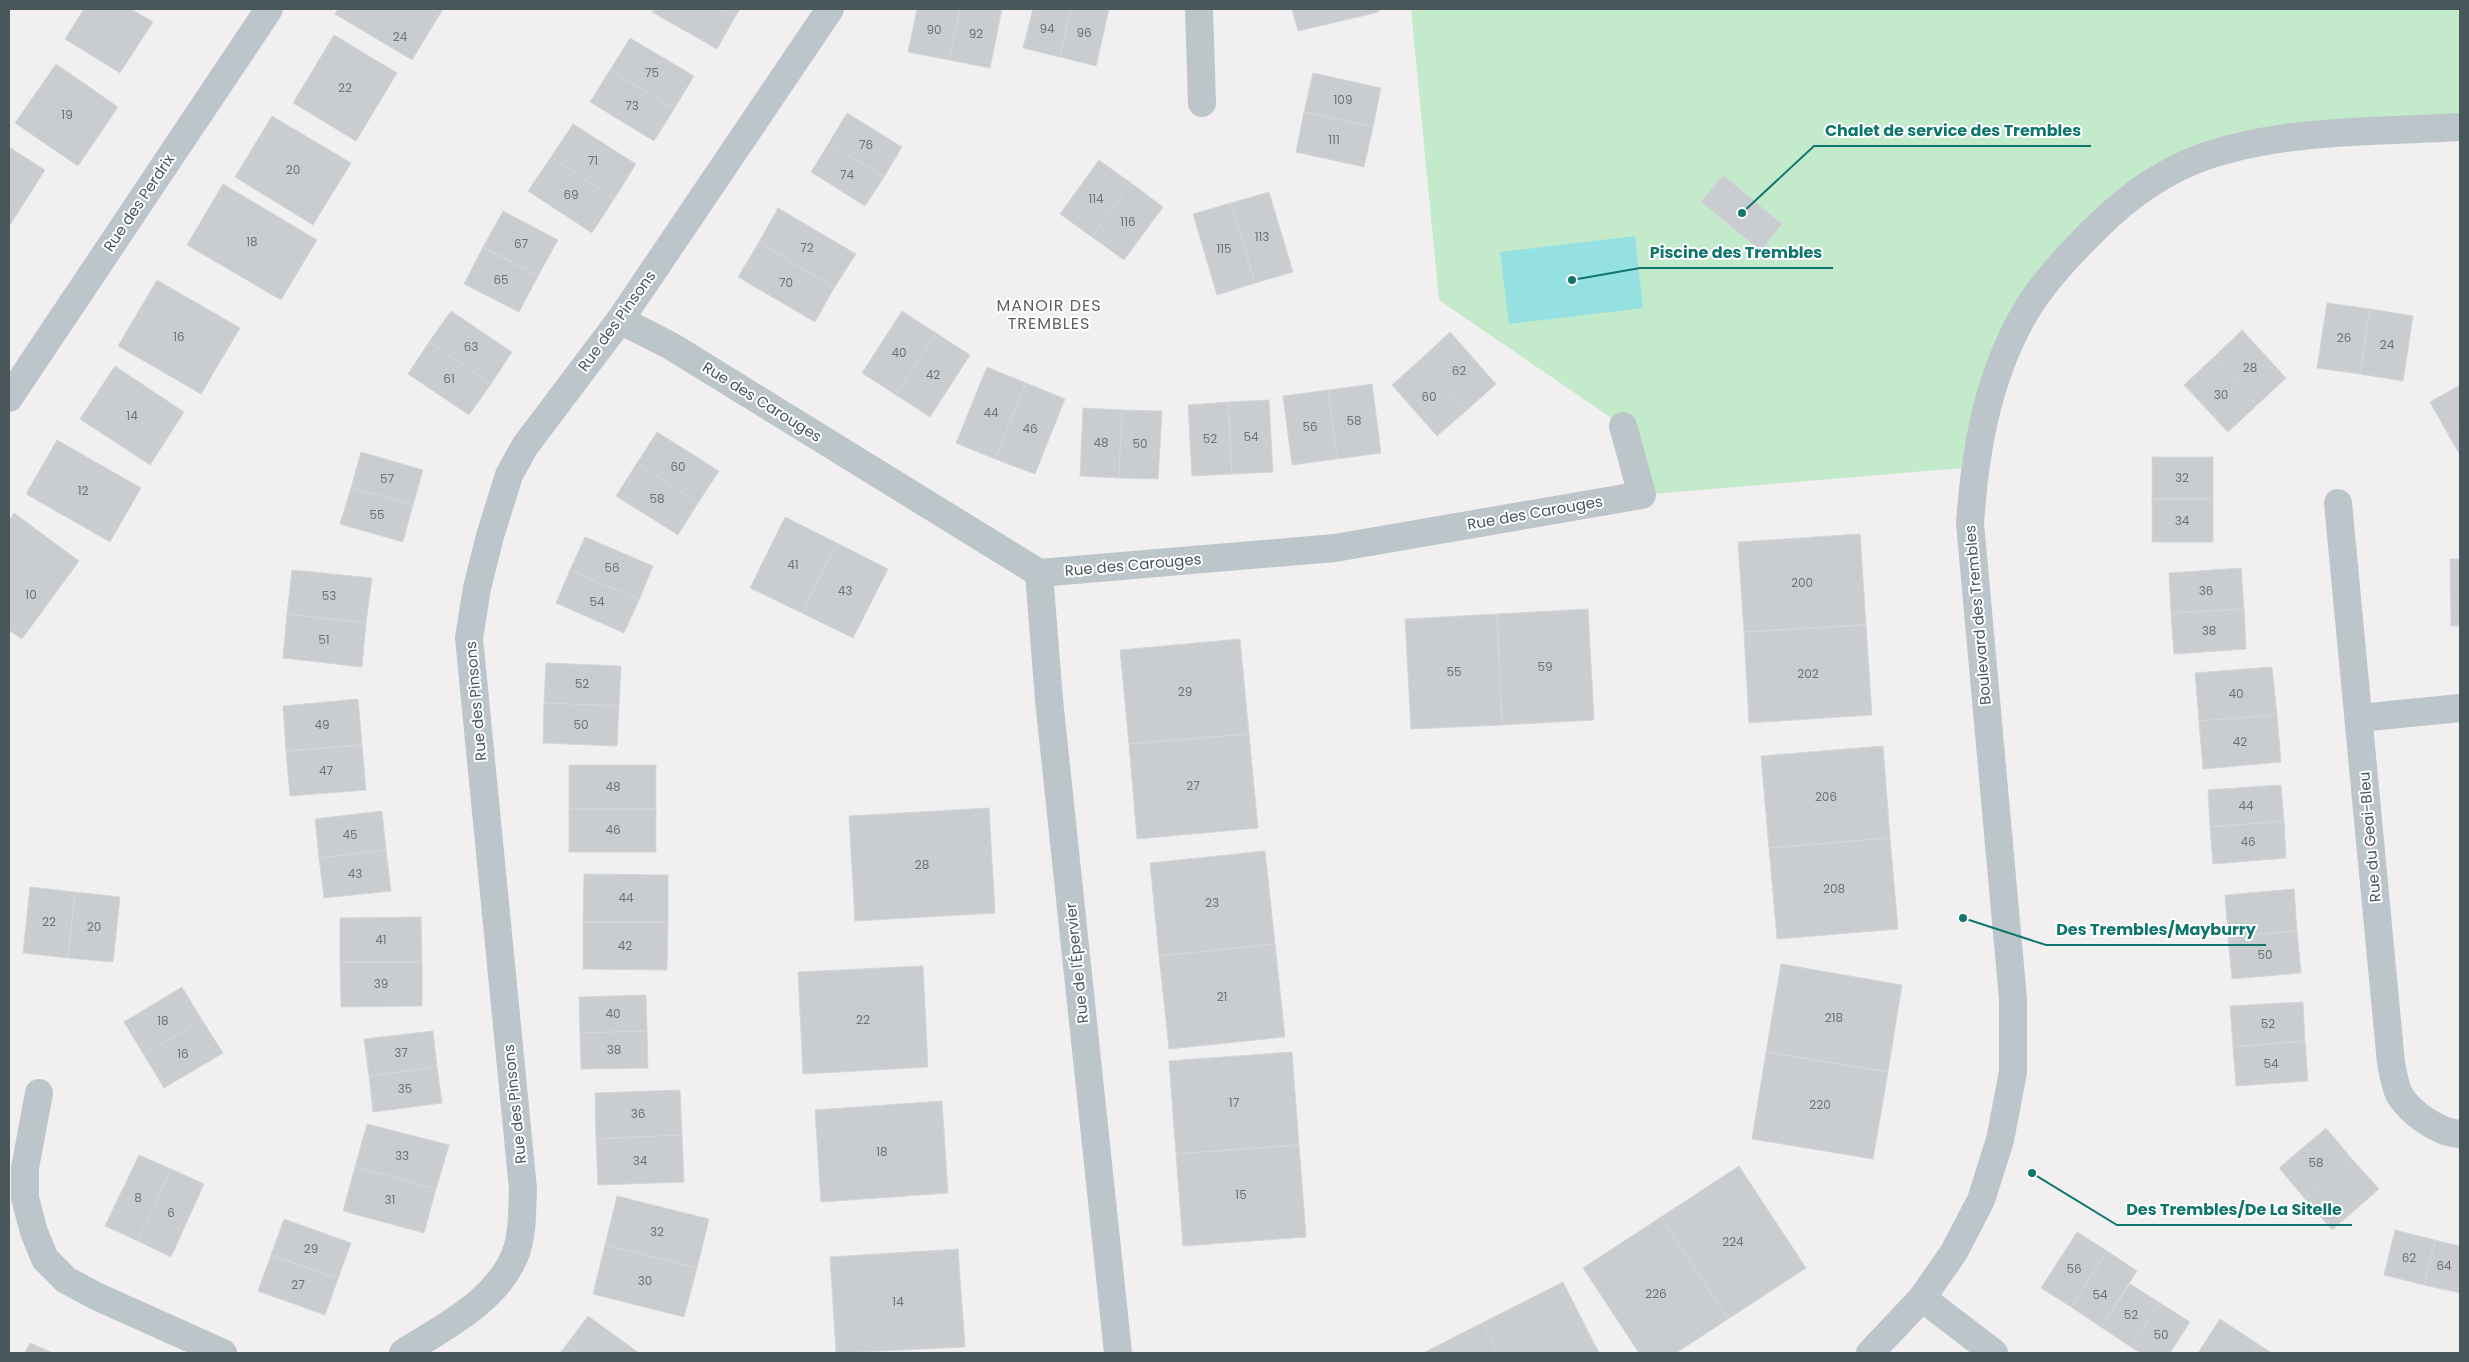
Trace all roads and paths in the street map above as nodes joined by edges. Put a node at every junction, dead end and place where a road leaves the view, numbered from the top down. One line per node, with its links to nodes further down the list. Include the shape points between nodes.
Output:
1 (269, 9): 7 (street, Rue des Perdrix)
2 (830, 9): 6 (street, Rue des Pinsons)
3 (1198, 9): 4 (street)
4 (1202, 103)
5 (2460, 127): 15 (street, Boulevard des Trembles, via 2314,135 2252,144 2208,155 2160,178 2118,206 2047,281 2023,316 1984,412 1974,467 1970,523 2013,998 2013,1072 2000,1140 1981,1200 1954,1252)
6 (620, 320): 10 (street, Rue des Carouges, via 671,346); 17 (street, Rue des Pinsons, via 524,446 509,475 477,588 469,638 523,1190 522,1220 515,1255 497,1284 469,1310)
7 (9, 398)
8 (1623, 426): 10 (street, Rue des Carouges, via 1642,495 1335,548)
9 (2338, 503): 12 (street, Rue du Geai-Bleu)
10 (1039, 573): 18 (street, Rue de l'Épervier, via 1050,710)
11 (2460, 708): 12 (street)
12 (2359, 718): 14 (street, Rue du Geai-Bleu, via 2391,1063 2400,1094 2422,1119 2449,1134)
13 (39, 1093): 16 (street, via 25,1168 25,1198 45,1259 66,1280 98,1298)
14 (2460, 1134)
15 (1922, 1298): 19 (street, Boulevard des Trembles); 20 (street)
16 (223, 1353)
17 (403, 1353)
18 (1118, 1353)
19 (1870, 1353)
20 (1994, 1353)

